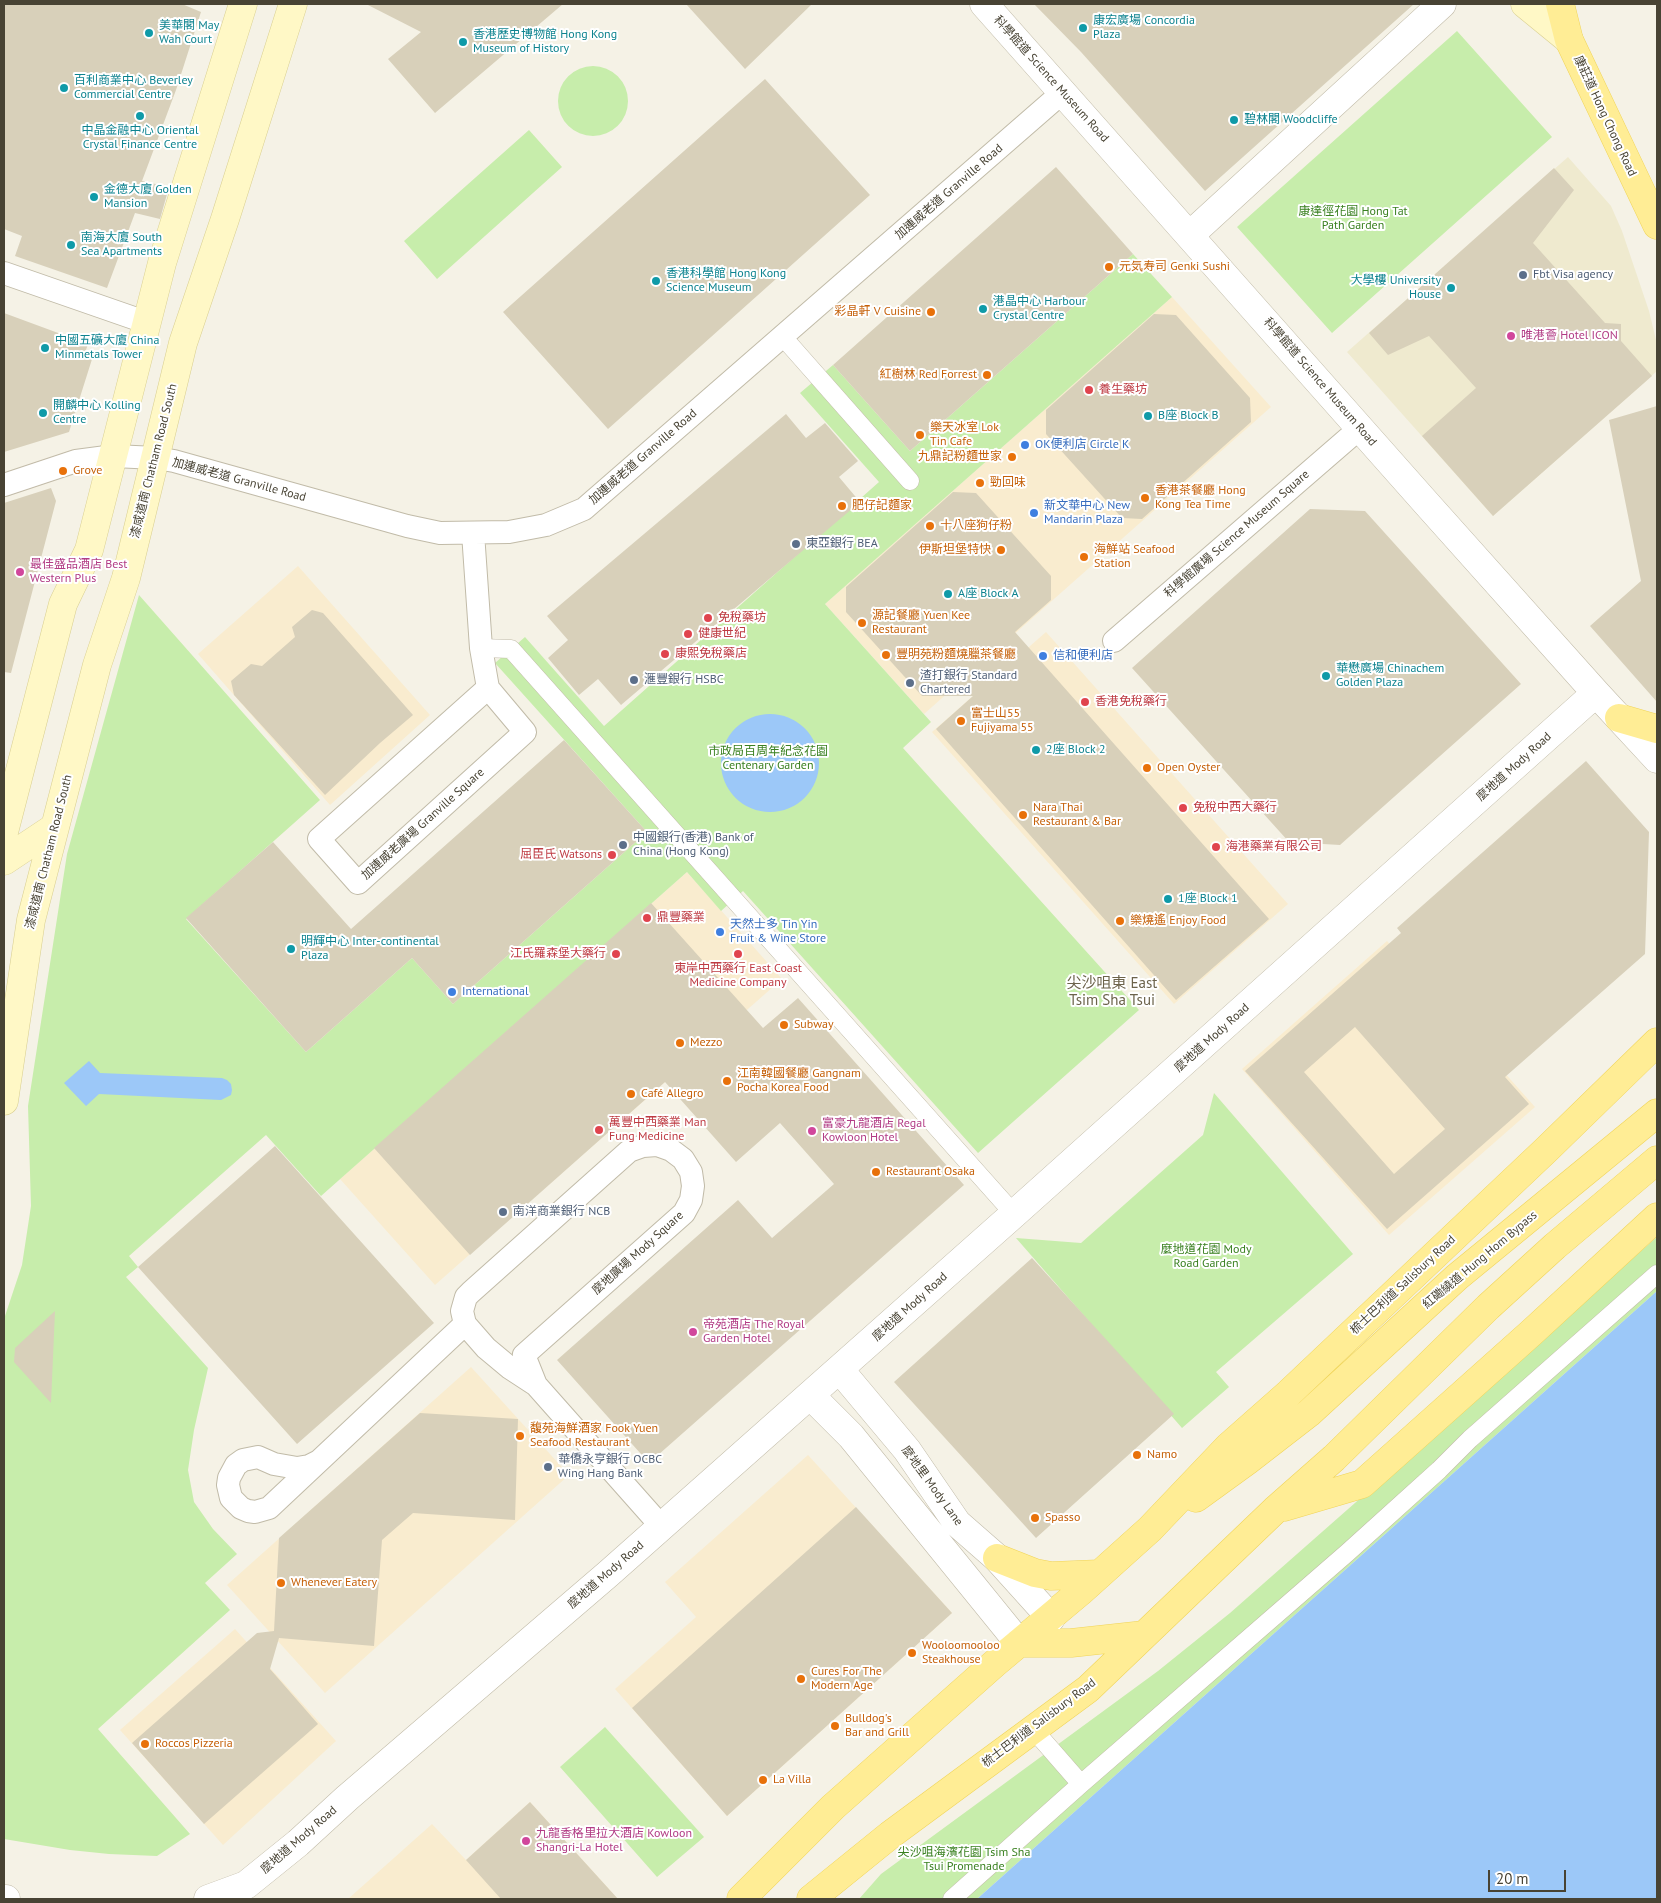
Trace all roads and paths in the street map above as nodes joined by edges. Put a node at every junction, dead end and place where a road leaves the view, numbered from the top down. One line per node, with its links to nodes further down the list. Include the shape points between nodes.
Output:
1 (293, 4): 16 (main road, 漆咸道南 Chatham Road South, via 183,343)
2 (984, 4): 8 (street, 科學館道 Science Museum Road)
3 (1442, 4): 10 (street)
4 (1525, 4): 7 (main road)
5 (1560, 4): 7 (main road, 康莊道 Hong Chong Road)
6 (237, 5): 12 (main road, via 162,263)
7 (1569, 40): 9 (main road, 康莊道 Hong Chong Road)
8 (1063, 92): 10 (street, 科學館道 Science Museum Road); 13 (street, 加連威老道 Granville Road)
9 (1657, 226)
10 (1190, 235): 14 (street, 科學館道 Science Museum Road)
11 (4, 273): 12 (street)
12 (148, 323): 15 (main road)
13 (783, 337): 17 (street); 19 (street, 加連威老道 Granville Road, via 584,509 529,530)
14 (1360, 428): 20 (street, 科學館廣場 Science Museum Square); 23 (street, 科學館道 Science Museum Road)
15 (114, 456): 16 (street, 加連威老道 Granville Road); 18 (street, 加連威老道 Granville Road, via 76,461); 28 (main road, via 90,550 63,604)
16 (156, 458): 19 (street, 加連威老道 Granville Road, via 407,526 440,533); 27 (main road, 漆咸道南 Chatham Road South, via 126,578 97,665)
17 (910, 481)
18 (4, 485)
19 (473, 533): 21 (street)
20 (1114, 641)
21 (481, 648): 22 (street); 34 (street, via 512,649)
22 (488, 688): 22 (street, 加連威老廣場 Granville Square, via 525,732 358,883 319,840)
23 (1596, 693): 24 (street, 科學館道 Science Museum Road); 34 (street, 麼地道 Mody Road)
24 (1619, 718): 25 (main road); 26 (street, 科學館道 Science Museum Road)
25 (1657, 729)
26 (1657, 759)
27 (55, 826): 29 (main road); 31 (main road, 漆咸道南 Chatham Road South, via 31,920)
28 (4, 832)
29 (4, 861)
30 (1657, 1042): 45 (main road, 梳士巴利道 Salisbury Road, via 1303,1380 1228,1446)
31 (4, 1100)
32 (1657, 1113): 41 (main road, 紅磡繞道 Hung Hom Bypass, via 1457,1277)
33 (1657, 1160): 43 (main road, 梳士巴利道 Salisbury Road, via 1488,1307 1334,1458)
34 (1014, 1214): 38 (street, 麼地道 Mody Road)
35 (1657, 1217): 43 (main road, 梳士巴利道 Salisbury Road, via 1362,1484)
36 (1657, 1274): 52 (street, via 1347,1553)
37 (465, 1324): 39 (street, 麼地廣場 Mody Square, via 486,1348); 39 (street, 麼地廣場 Mody Square, via 462,1311 466,1297 629,1151 657,1145 671,1150 683,1160 691,1172 693,1186 691,1200 684,1213 524,1355); 42 (street)
38 (840, 1370): 40 (street, 麼地道 Mody Road); 46 (street, 麼地里 Mody Lane, via 907,1450 957,1522)
39 (536, 1385): 44 (street, 麼地廣場 Mody Square)
40 (810, 1395): 44 (street, 麼地道 Mody Road); 50 (street, via 851,1436)
41 (1309, 1413): 45 (main road, 梳士巴利道 Salisbury Road)
42 (319, 1461)
43 (1275, 1510): 49 (main road, 梳士巴利道 Salisbury Road)
44 (661, 1526): 53 (street, 麼地道 Mody Road, via 298,1844 246,1885)
45 (1150, 1529): 47 (main road, 梳士巴利道 Salisbury Road)
46 (997, 1558): 47 (main road, via 1051,1576); 48 (street, 麼地里 Mody Lane)
47 (1099, 1574): 48 (main road, 梳士巴利道 Salisbury Road)
48 (1051, 1618): 50 (main road, 梳士巴利道 Salisbury Road)
49 (1144, 1635): 50 (main road, via 1071,1643); 51 (main road, 梳士巴利道 Salisbury Road, via 1088,1689)
50 (1019, 1643): 54 (main road, 梳士巴利道 Salisbury Road, via 833,1807)
51 (1032, 1729): 52 (street); 55 (main road, 梳士巴利道 Salisbury Road, via 890,1835)
52 (1081, 1784): 56 (street)
53 (208, 1899)
54 (741, 1899)
55 (811, 1899)
56 (952, 1899)

